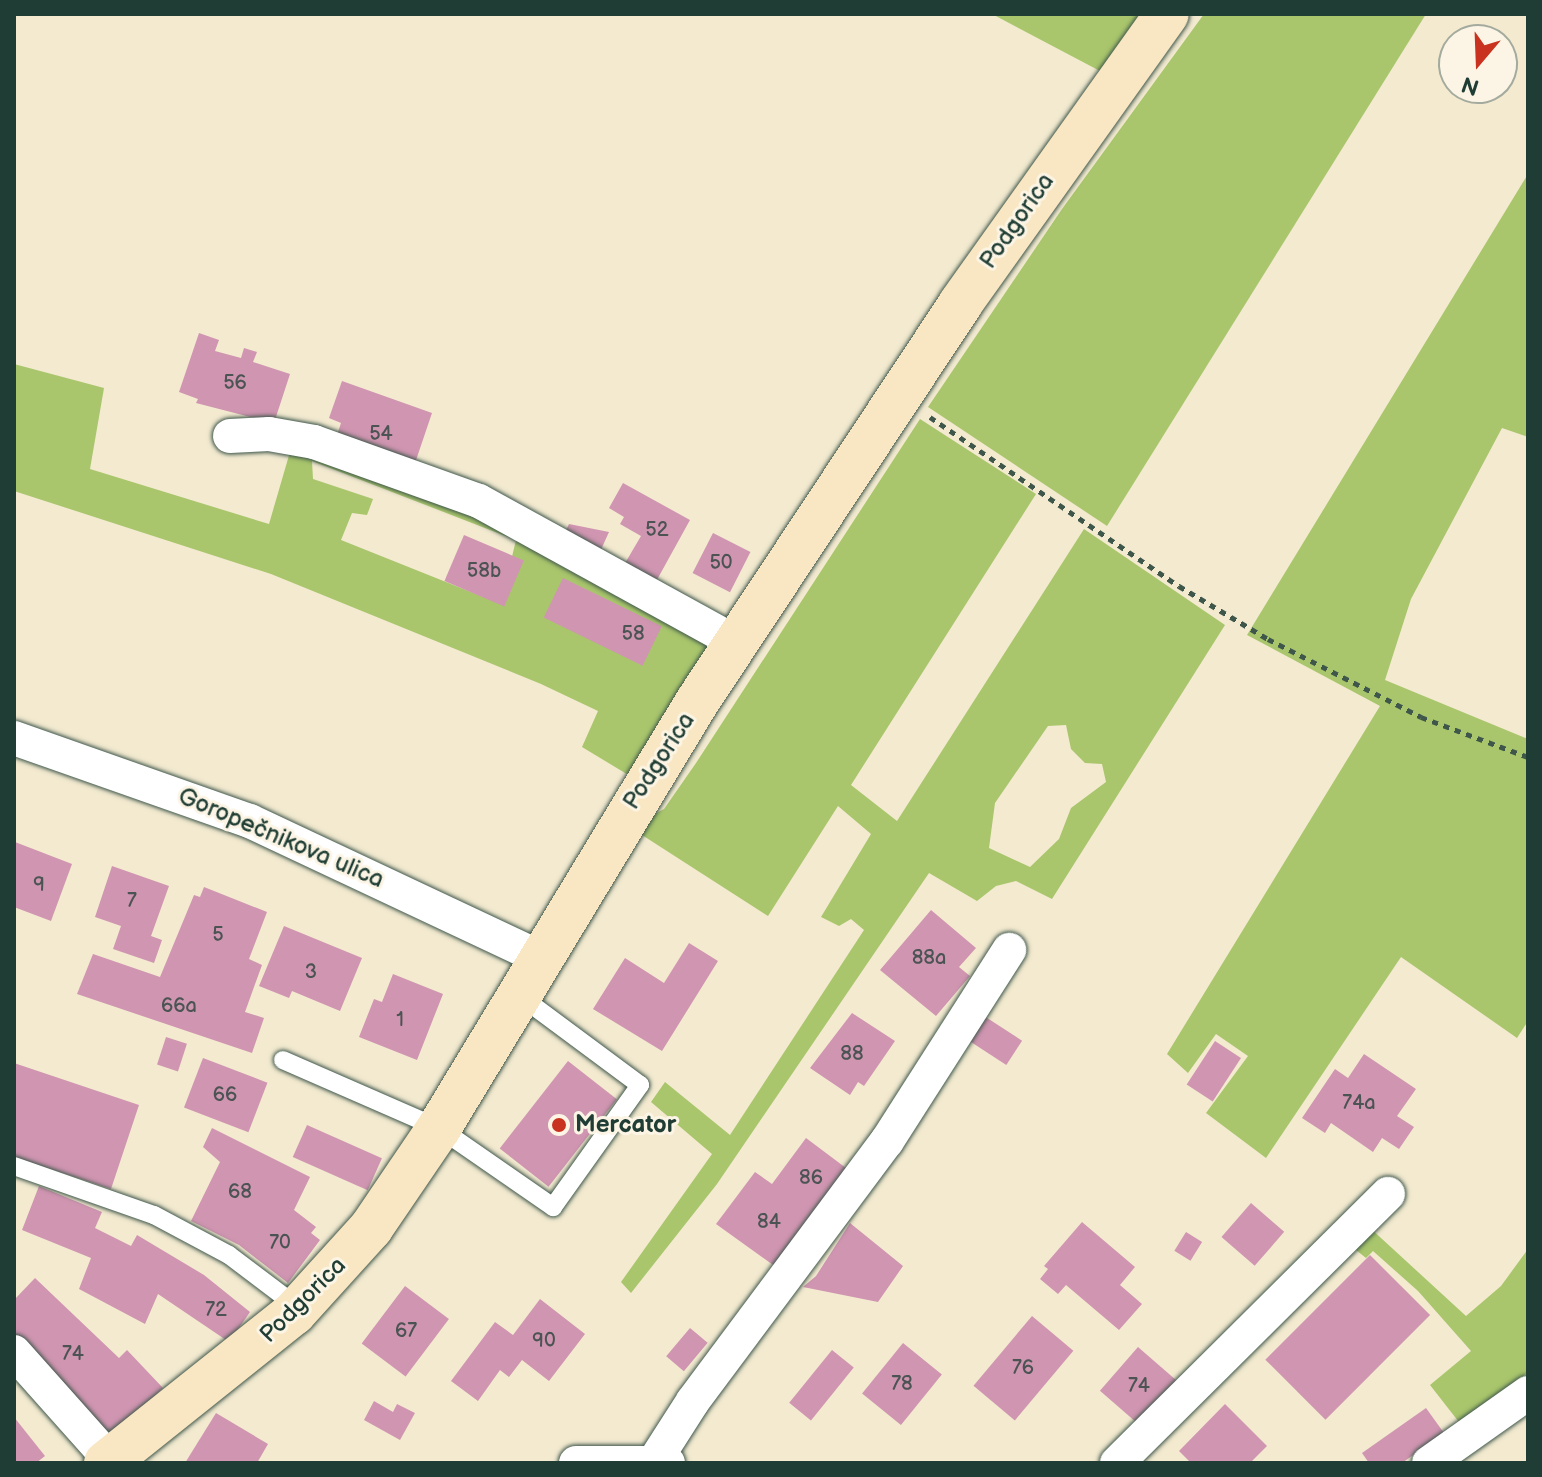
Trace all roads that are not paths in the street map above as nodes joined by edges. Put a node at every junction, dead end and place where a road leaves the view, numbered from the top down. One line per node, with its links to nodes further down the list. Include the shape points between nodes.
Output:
1 (1167, 14): 3 (main road, Podgorica, via 899,396)
2 (230, 436): 3 (street, via 269,434 314,442 479,501)
3 (736, 642): 6 (main road, Podgorica, via 613,833)
4 (14, 738): 6 (street, Goropečnikova ulica, via 250,821)
5 (1009, 950): 16 (street, via 887,1141 693,1401)
6 (541, 958): 7 (main road, Podgorica)
7 (519, 995): 9 (main road, Podgorica); 9 (lane, via 640,1085 553,1207)
8 (283, 1060): 9 (lane)
9 (439, 1128): 12 (main road, Podgorica, via 371,1228)
10 (14, 1166): 12 (lane, via 154,1215 229,1255)
11 (1388, 1194): 19 (street)
12 (299, 1308): 15 (main road, Podgorica)
13 (14, 1352): 15 (street)
14 (1528, 1393): 20 (street)
15 (110, 1462)
16 (654, 1462): 17 (street); 18 (street)
17 (576, 1463)
18 (668, 1463)
19 (1117, 1463)
20 (1429, 1463)

